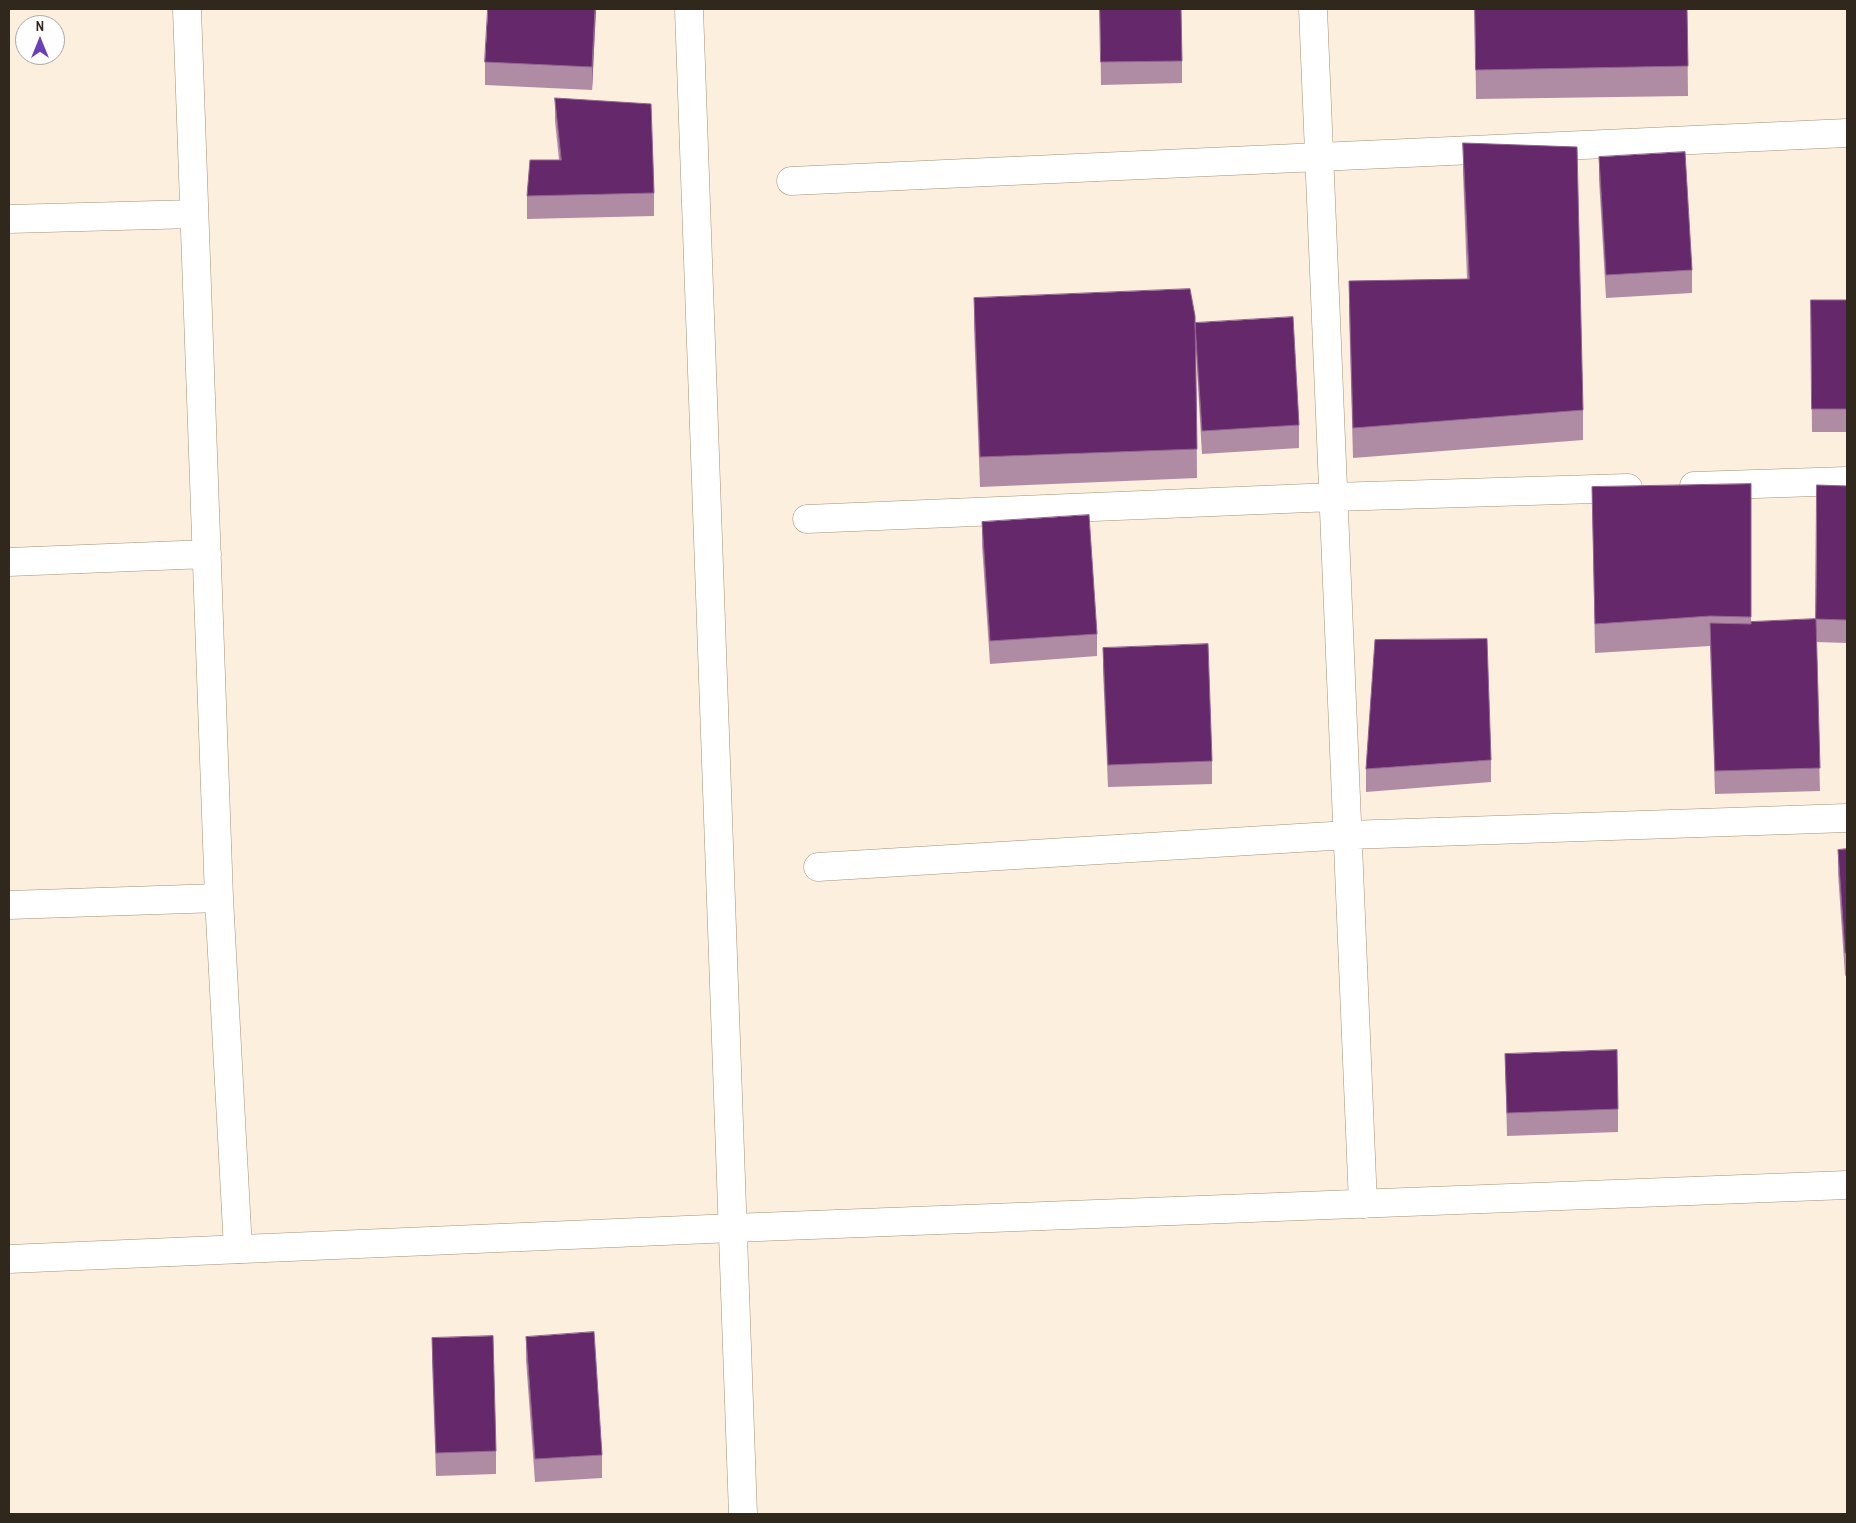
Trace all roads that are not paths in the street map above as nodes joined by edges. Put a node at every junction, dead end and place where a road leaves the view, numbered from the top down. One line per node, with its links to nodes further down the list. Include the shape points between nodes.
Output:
1 (187, 9): 7 (street)
2 (689, 9): 21 (street)
3 (1313, 9): 5 (street)
4 (1847, 133): 5 (street)
5 (1319, 158): 6 (street); 10 (street)
6 (791, 181)
7 (194, 214): 8 (street); 12 (street)
8 (9, 219)
9 (1847, 481): 10 (street)
10 (1333, 497): 11 (street); 15 (street)
11 (806, 519)
12 (207, 554): 13 (street); 17 (street)
13 (9, 562)
14 (1847, 818): 15 (street)
15 (1348, 835): 16 (street); 20 (street)
16 (818, 867)
17 (219, 898): 18 (street); 22 (street)
18 (9, 905)
19 (1847, 1185): 20 (street)
20 (1363, 1204): 21 (street)
21 (733, 1228): 22 (street); 24 (street)
22 (238, 1249): 23 (street)
23 (9, 1259)
24 (743, 1514)

